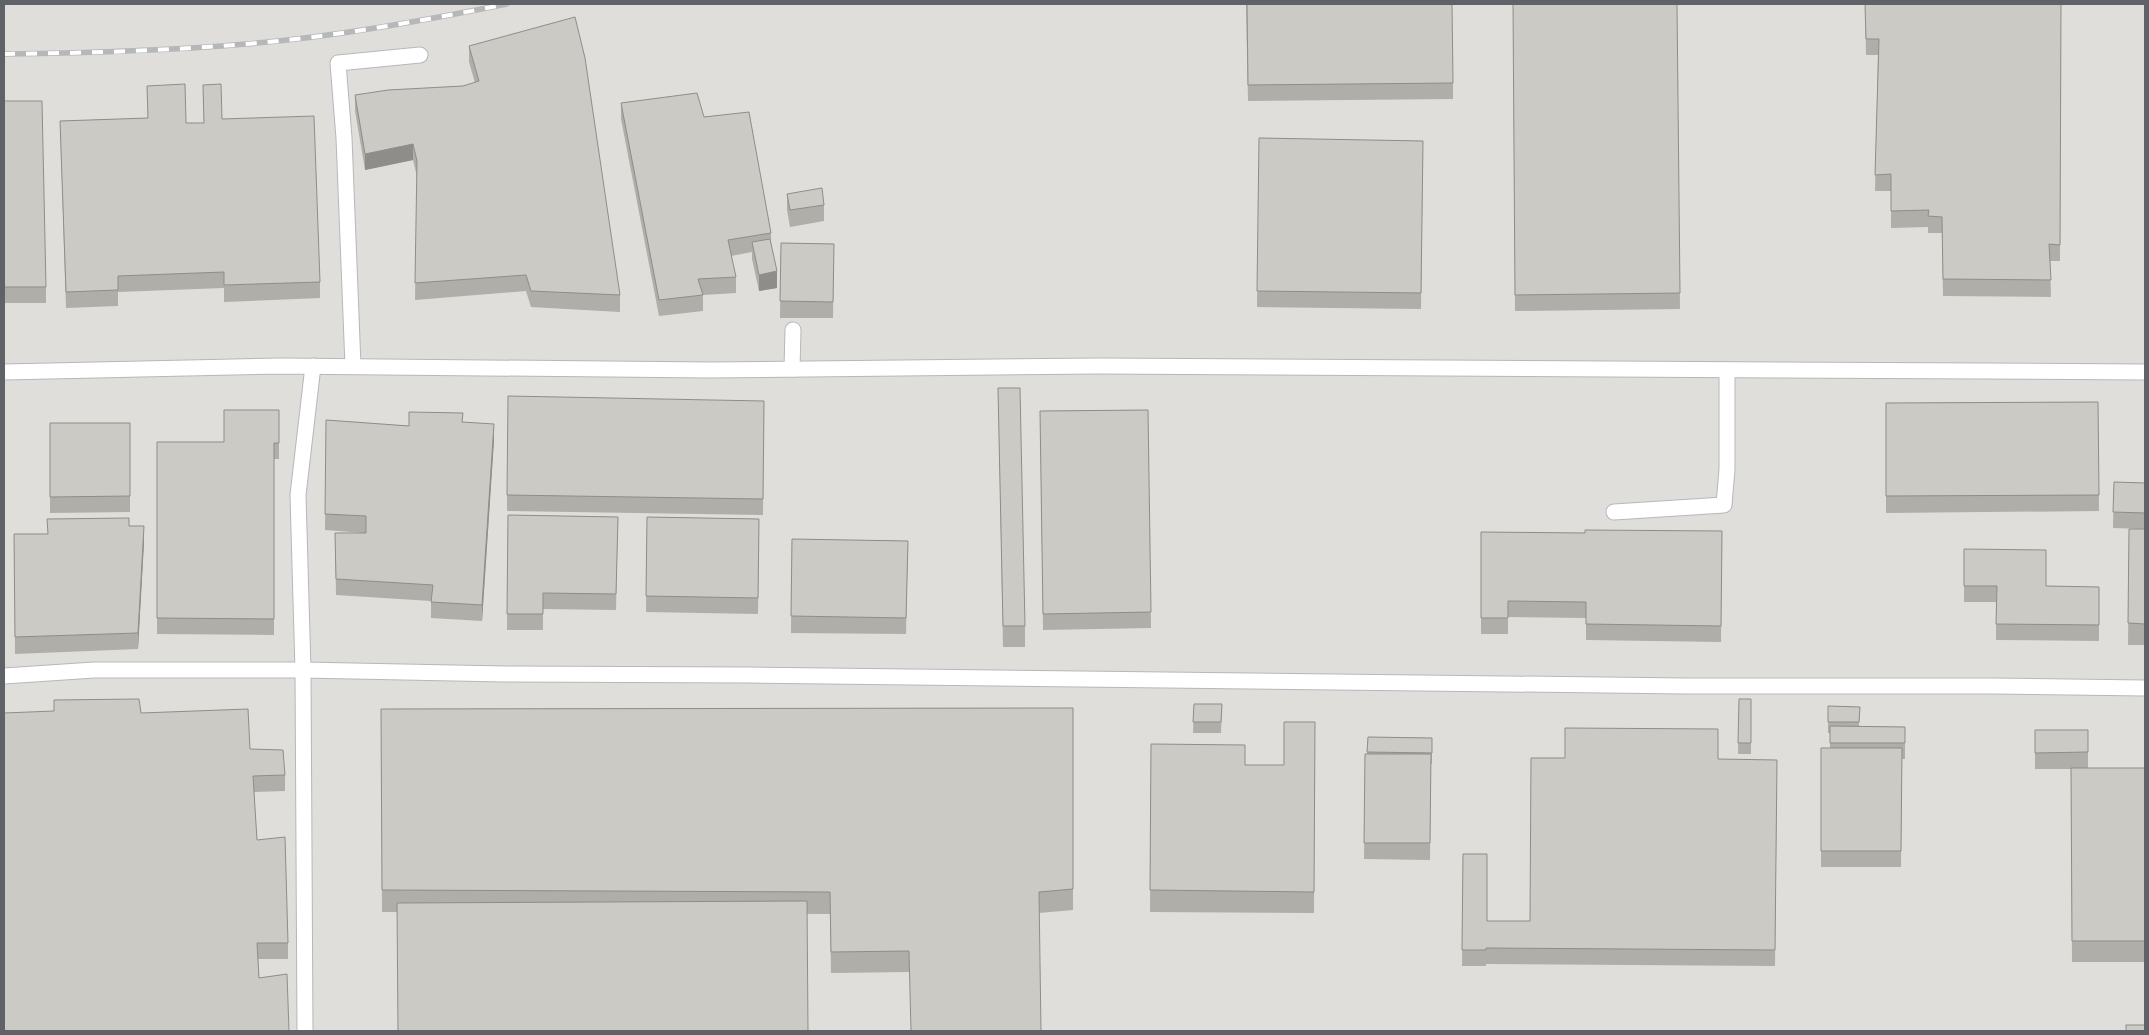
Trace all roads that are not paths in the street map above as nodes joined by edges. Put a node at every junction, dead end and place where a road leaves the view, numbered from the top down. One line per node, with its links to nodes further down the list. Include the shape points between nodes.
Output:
1 (420, 55): 4 (street, via 338,63)
2 (793, 330): 5 (street)
3 (313, 366): 4 (street); 7 (street); 10 (street, via 298,495)
4 (354, 366): 5 (street)
5 (792, 369): 6 (street, via 1109,366)
6 (1727, 370): 8 (street); 9 (street, via 1724,505)
7 (4, 372)
8 (2145, 372)
9 (1614, 512)
10 (304, 670): 11 (street, via 94,670); 12 (street); 13 (street)
11 (4, 676)
12 (2145, 688)
13 (305, 1031)

